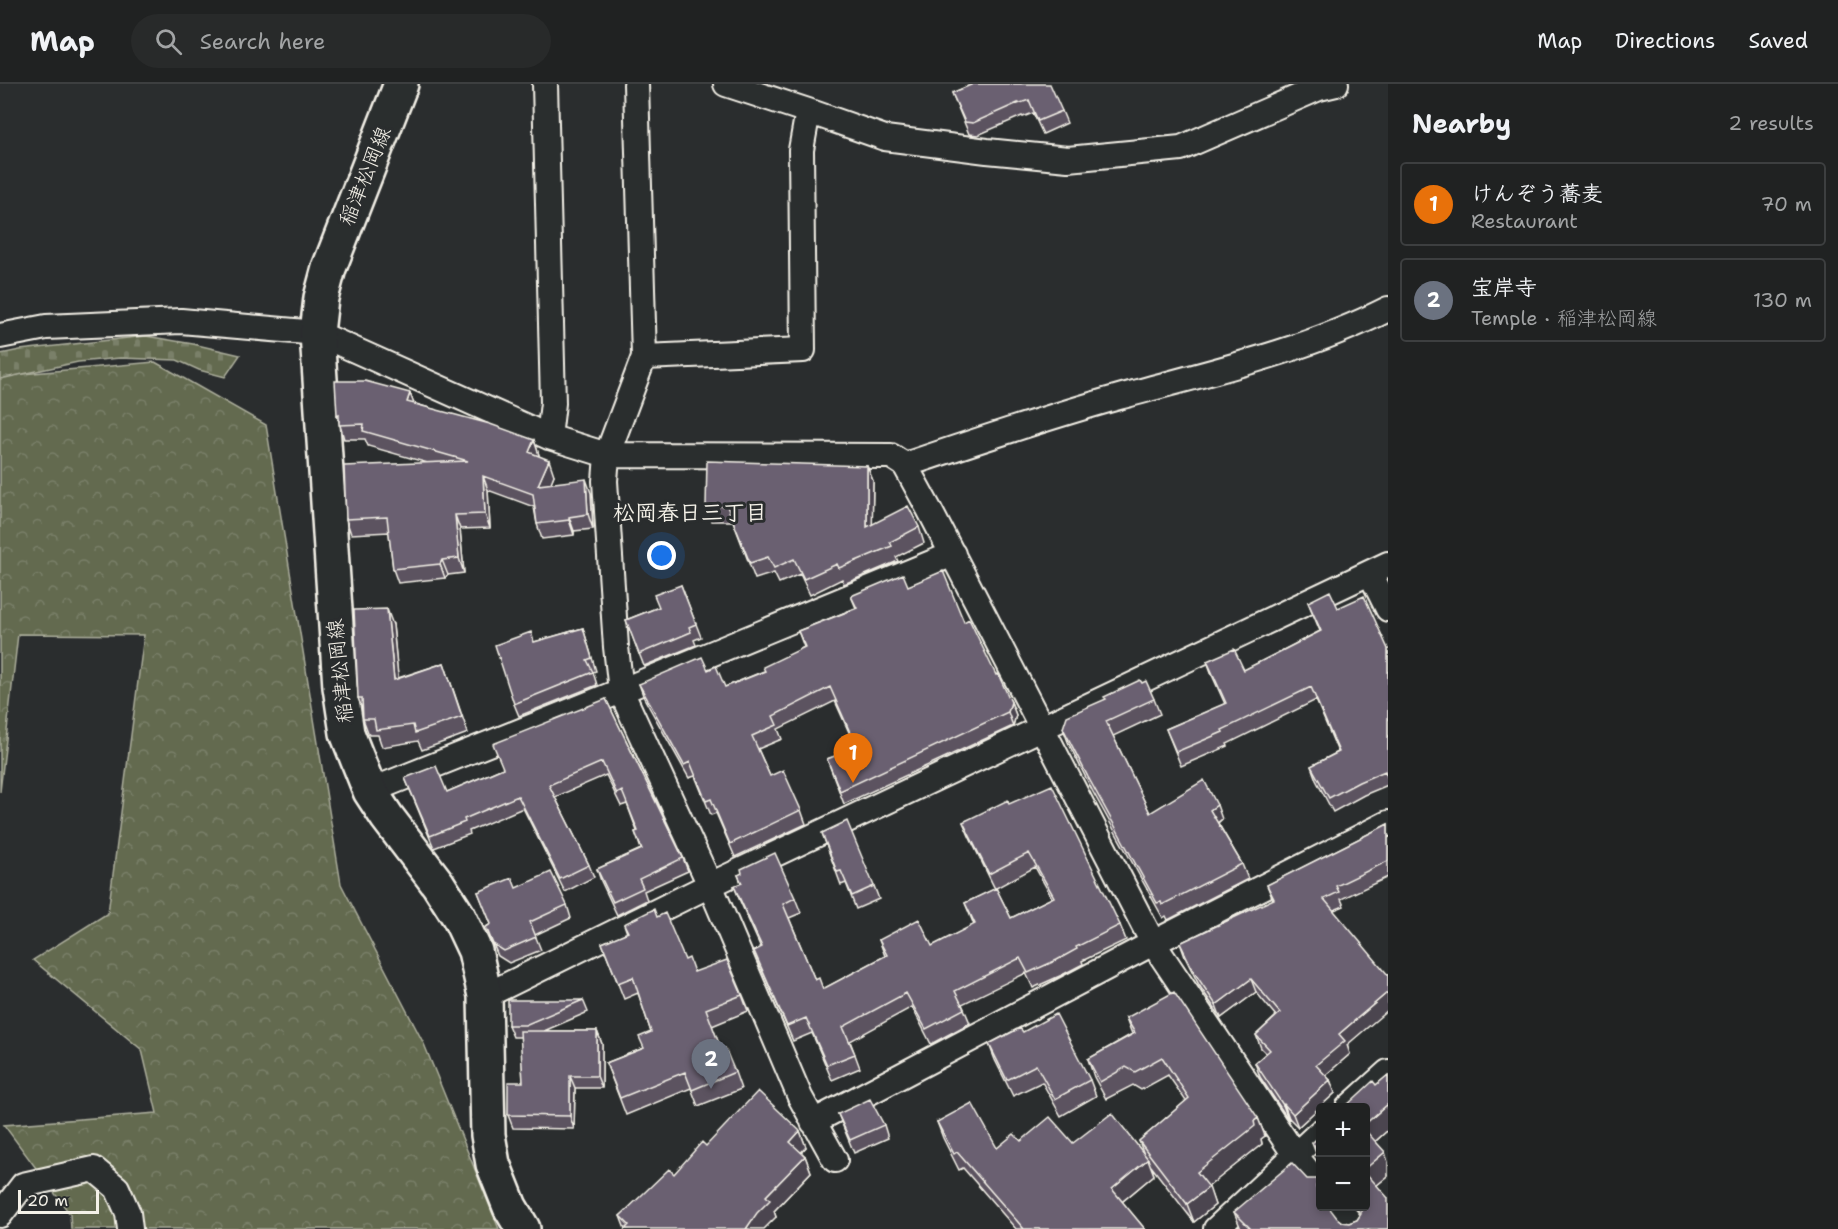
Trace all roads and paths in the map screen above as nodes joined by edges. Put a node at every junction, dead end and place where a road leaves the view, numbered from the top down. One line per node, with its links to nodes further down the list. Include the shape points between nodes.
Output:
1 (401, 84): 8 (main road, 稲津松岡線, via 329,268)
2 (545, 84): 11 (street, via 553,403)
3 (636, 84): 10 (street)
4 (726, 84): 6 (street)
5 (1324, 85): 6 (street, via 1181,148 1068,159 885,138)
6 (808, 111): 10 (street, via 801,150 803,350)
7 (1388, 309): 13 (street, via 1287,351 1054,415)
8 (317, 333): 9 (street, via 181,321 46,327); 11 (street); 19 (main road, 稲津松岡線, via 340,687 347,733)
9 (0, 336)
10 (644, 357): 12 (street)
11 (549, 437): 12 (street)
12 (607, 455): 13 (street, via 891,456); 17 (street, via 604,481)
13 (905, 465): 14 (street)
14 (953, 554): 17 (street); 18 (street)
15 (1379, 569): 16 (street); 18 (street)
16 (1388, 609)
17 (621, 691): 19 (street); 21 (street)
18 (1043, 728): 21 (street); 22 (street)
19 (370, 791): 23 (main road, 稲津松岡線, via 459,917 475,951)
20 (1388, 823): 22 (street)
21 (710, 885): 23 (street); 26 (street)
22 (1153, 943): 26 (street); 28 (street)
23 (485, 996): 34 (main road, 稲津松岡線, via 488,1135 493,1164 510,1207)
24 (1388, 1072): 25 (street)
25 (1353, 1103)
26 (813, 1122): 29 (street)
27 (1316, 1136): 28 (street)
28 (1295, 1155): 30 (street); 35 (street)
29 (835, 1160)
30 (1316, 1181)
31 (1341, 1211): 36 (street)
32 (0, 1215): 33 (street, via 23,1185 94,1169 117,1188 128,1213)
33 (129, 1229)
34 (524, 1229)
35 (1216, 1229)
36 (1355, 1229)

